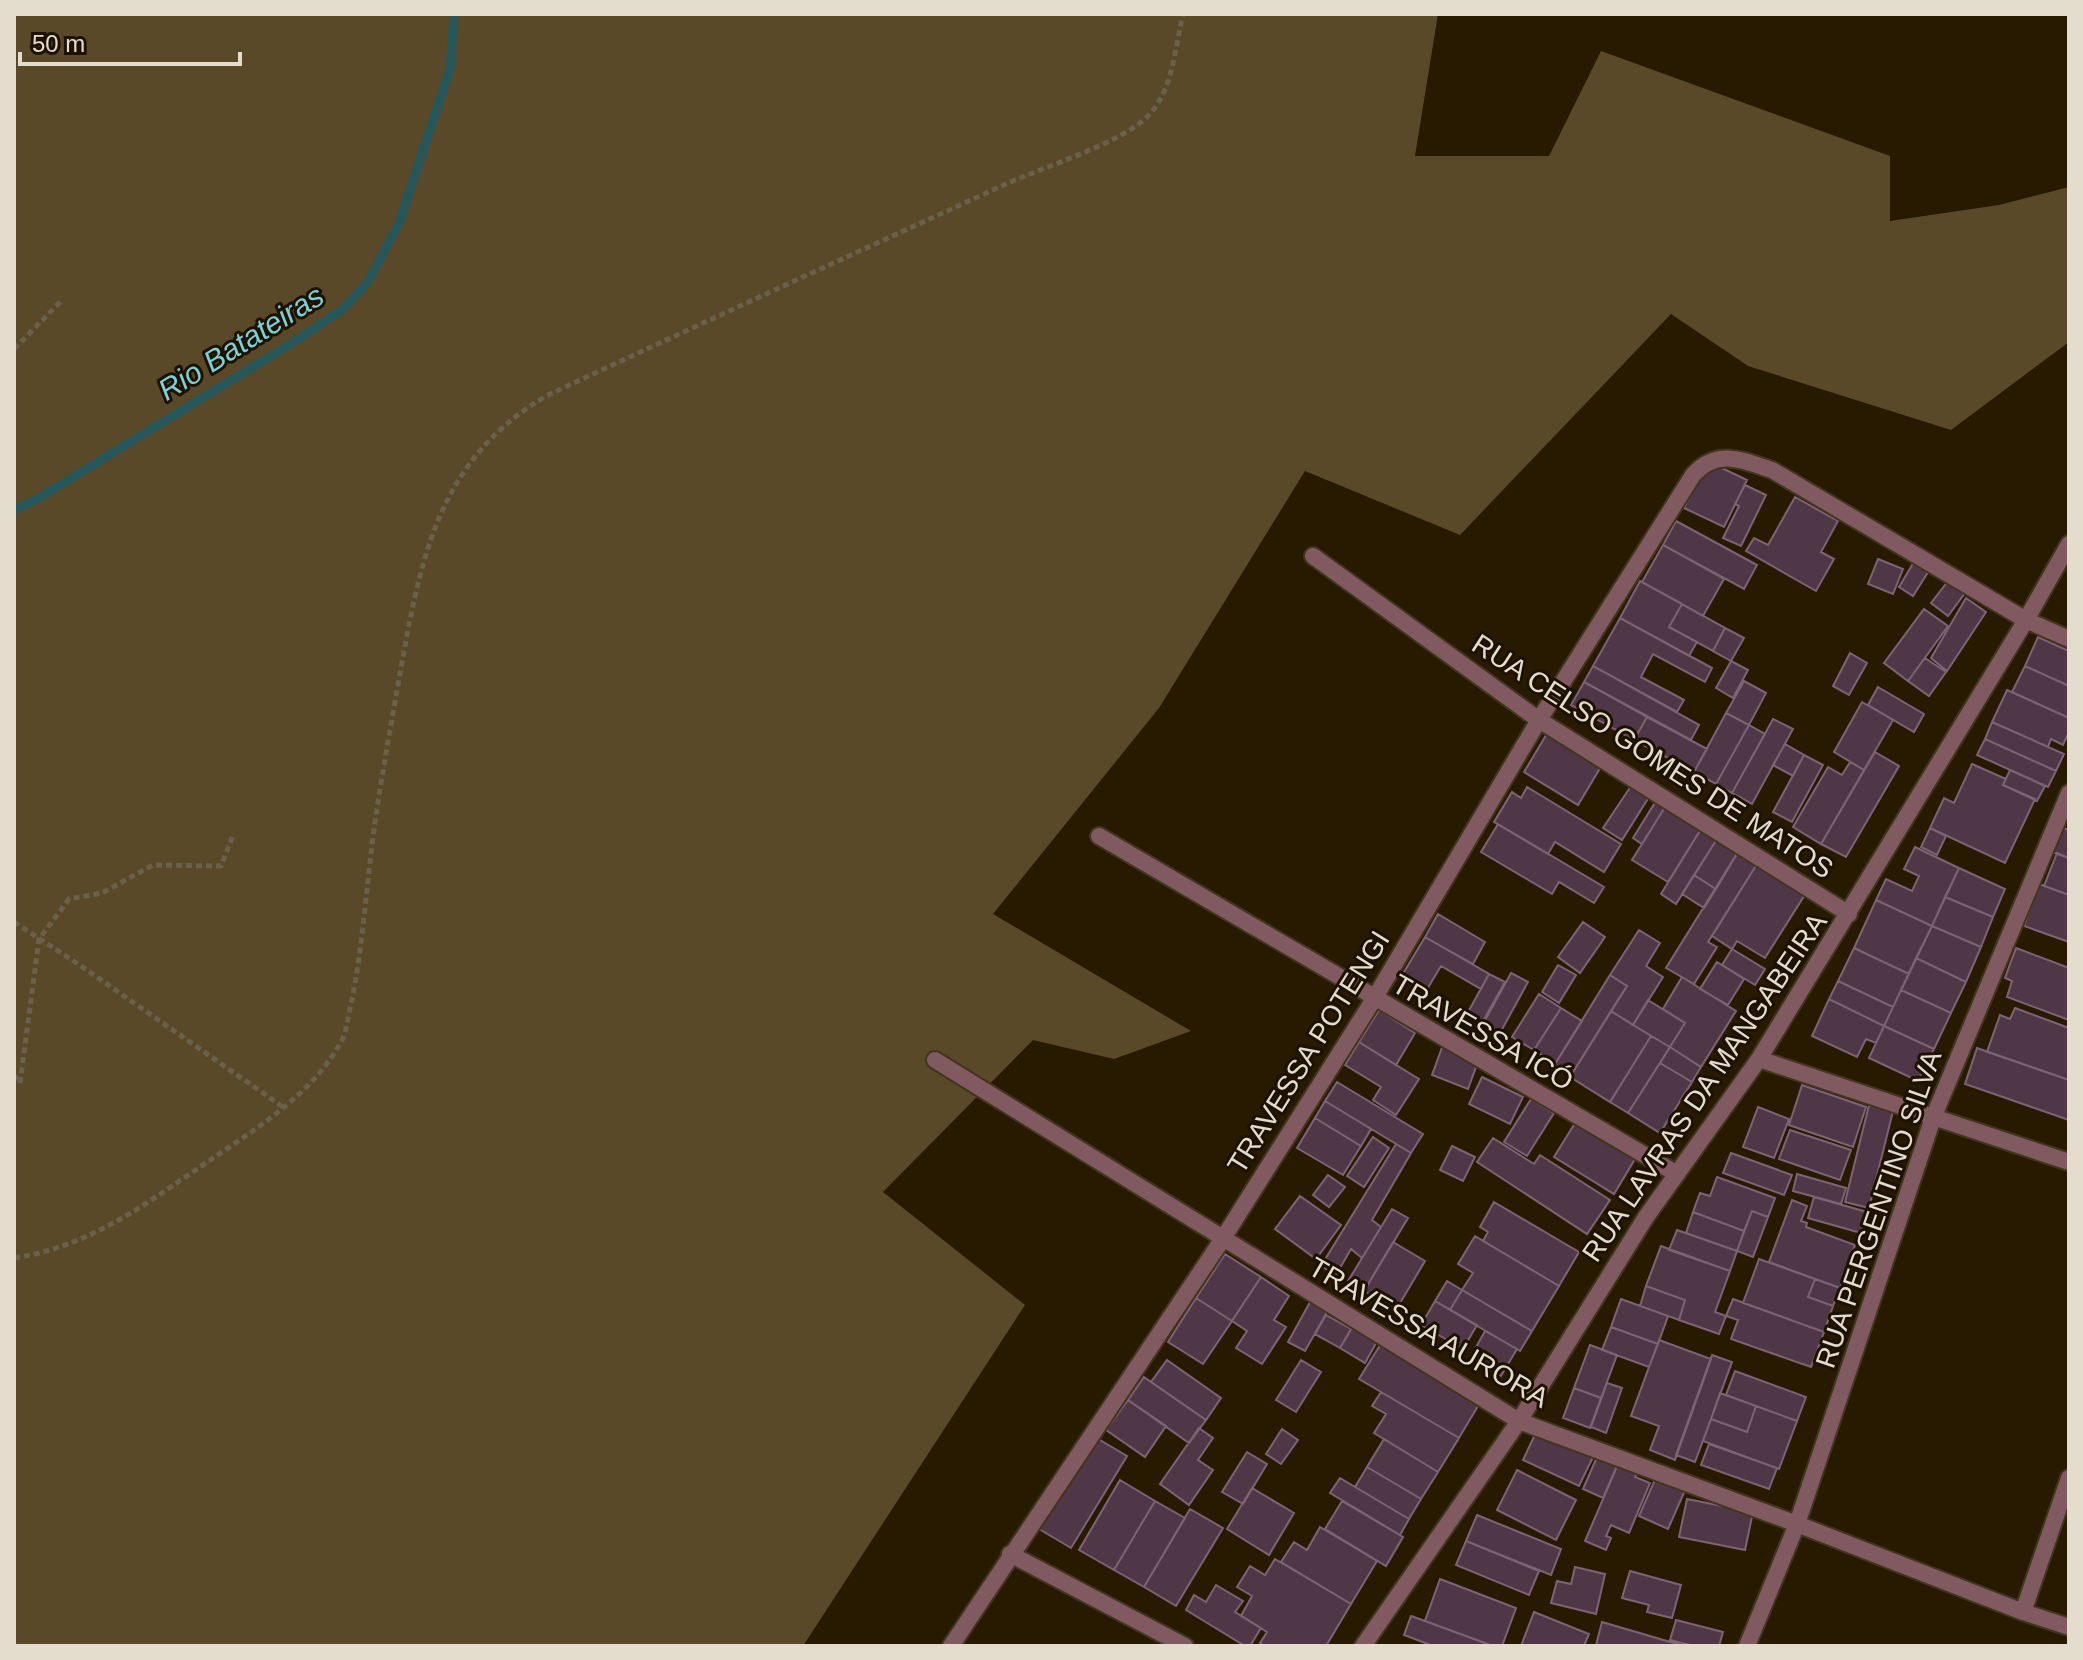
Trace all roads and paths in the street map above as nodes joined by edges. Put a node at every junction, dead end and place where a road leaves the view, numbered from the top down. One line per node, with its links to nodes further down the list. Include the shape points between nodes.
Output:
1 (1183, 14): 19 (path, via 1161,99 1148,117 1119,136 548,395 491,436 466,468 428,543 374,816 362,935 343,1039 321,1073)
2 (62, 300): 3 (path)
3 (14, 349)
4 (2069, 544): 6 (street, RUA LAVRAS DA MANGABEIRA)
5 (1313, 556): 8 (street, RUA CELSO GOMES DE MATOS)
6 (2026, 620): 7 (street); 8 (street, TRAVESSA POTENGI, via 1772,470 1724,457 1702,464 1693,475); 12 (street, RUA LAVRAS DA MANGABEIRA)
7 (2069, 639)
8 (1539, 720): 12 (street, RUA CELSO GOMES DE MATOS); 15 (street, TRAVESSA POTENGI)
9 (2069, 793): 20 (street, RUA PERGENTINO SILVA)
10 (234, 833): 14 (path, via 221,866 153,865 102,893 69,899)
11 (1099, 836): 15 (street, TRAVESSA ICÓ)
12 (1849, 914): 16 (street, RUA LAVRAS DA MANGABEIRA)
13 (14, 922): 14 (path)
14 (39, 939): 18 (path, via 20,1083); 19 (path)
15 (1374, 999): 22 (street, TRAVESSA ICÓ); 23 (street, TRAVESSA POTENGI)
16 (1759, 1059): 20 (street); 22 (street, RUA LAVRAS DA MANGABEIRA)
17 (935, 1060): 23 (street, TRAVESSA AURORA)
18 (14, 1075)
19 (283, 1107): 24 (path, via 123,1220 71,1243)
20 (1933, 1118): 21 (street); 27 (street, RUA PERGENTINO SILVA)
21 (2069, 1162)
22 (1677, 1174): 25 (street, RUA LAVRAS DA MANGABEIRA)
23 (1222, 1240): 25 (street, TRAVESSA AURORA); 28 (street, TRAVESSA POTENGI)
24 (14, 1258)
25 (1519, 1421): 27 (street, TRAVESSA AURORA); 33 (street, RUA LAVRAS DA MANGABEIRA)
26 (2069, 1478): 29 (street)
27 (1797, 1524): 29 (street, TRAVESSA AURORA); 34 (street, RUA PERGENTINO SILVA)
28 (1010, 1554): 31 (street, TRAVESSA POTENGI); 32 (street)
29 (2023, 1612): 30 (street, TRAVESSA AURORA)
30 (2069, 1627)
31 (951, 1646)
32 (1185, 1646)
33 (1363, 1646)
34 (1747, 1646)

